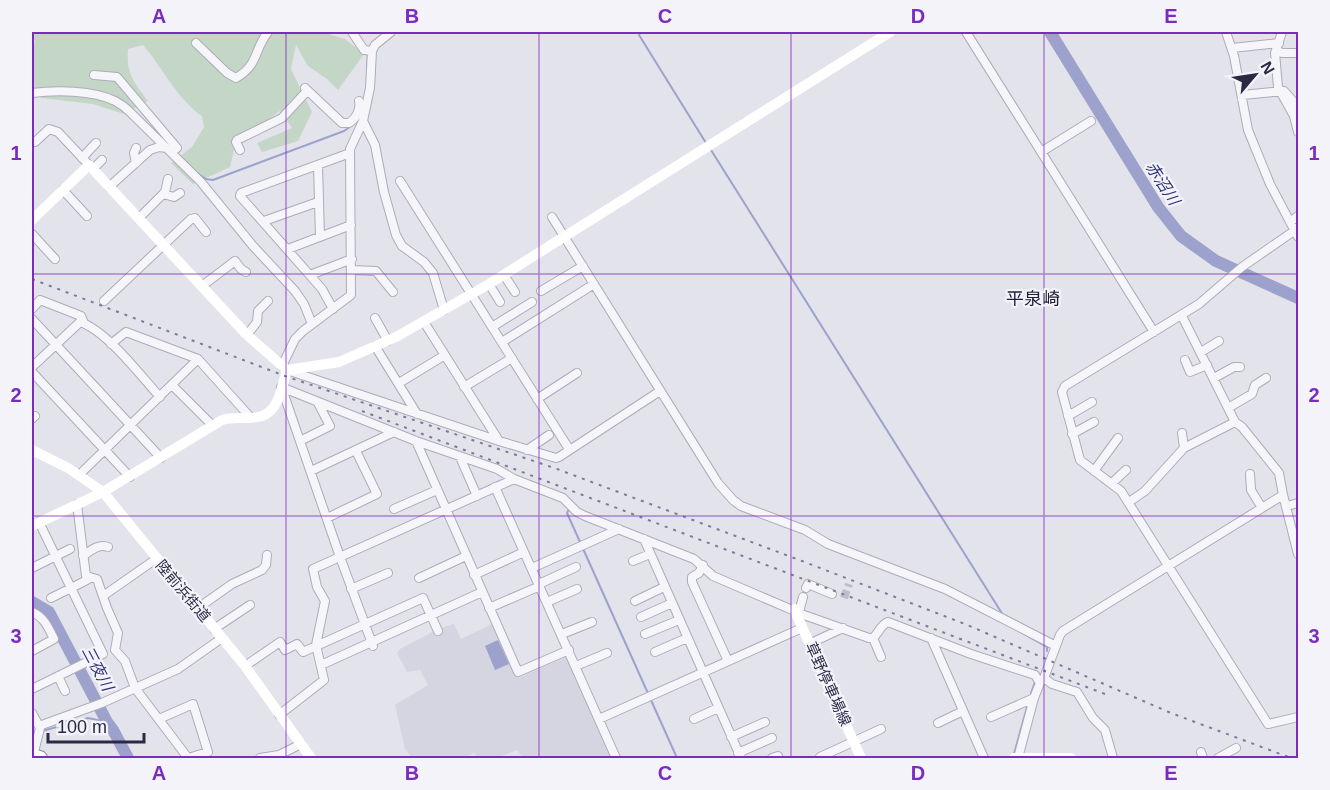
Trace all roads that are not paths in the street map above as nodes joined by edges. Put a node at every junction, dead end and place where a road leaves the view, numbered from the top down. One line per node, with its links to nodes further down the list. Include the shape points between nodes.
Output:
1 (268, 32): 8 (street, via 249,69 236,78)
2 (352, 32): 11 (street, via 360,45)
3 (391, 32): 11 (street)
4 (890, 32): 54 (street)
5 (966, 32): 29 (street)
6 (1226, 32): 9 (street)
7 (1282, 32): 10 (street)
8 (196, 43)
9 (1232, 48): 10 (street); 16 (street)
10 (1279, 50): 12 (street); 14 (street, via 1275,66)
11 (370, 51): 19 (street, via 370,88)
12 (1299, 53)
13 (94, 75): 28 (street, via 117,77 177,148)
14 (1282, 91): 16 (street); 18 (street); 23 (street)
15 (32, 93): 28 (street, via 64,91 113,100)
16 (1242, 96): 48 (street, via 1253,146)
17 (359, 101): 21 (street)
18 (1299, 107)
19 (363, 121): 22 (street); 77 (street, via 375,146 396,235 402,246 433,273)
20 (1091, 121): 29 (street)
21 (351, 122): 22 (street); 27 (street, via 337,120 306,89 282,118 237,140)
22 (359, 129): 30 (street)
23 (1299, 132)
24 (32, 141): 33 (street, via 49,129 58,132)
25 (96, 143): 33 (street)
26 (136, 148): 32 (street)
27 (240, 150)
28 (170, 151): 32 (street, via 155,147); 83 (street, via 295,291)
29 (1041, 152): 85 (street)
30 (350, 153): 34 (street); 49 (street)
31 (102, 160): 33 (street)
32 (136, 163): 37 (street)
33 (88, 164): 37 (street); 38 (street)
34 (318, 165): 41 (street); 47 (street, via 241,193)
35 (168, 179): 40 (street)
36 (400, 181): 70 (street)
37 (110, 187): 46 (street)
38 (63, 190): 42 (street); 43 (street)
39 (180, 193): 40 (street, via 174,197)
40 (163, 194): 46 (street)
41 (318, 202): 47 (street); 53 (street)
42 (33, 216)
43 (87, 216)
44 (1299, 216): 48 (street)
45 (552, 217): 54 (street)
46 (139, 218): 55 (street)
47 (264, 221): 56 (street)
48 (1290, 222): 52 (street)
49 (351, 225): 53 (street); 58 (street)
50 (206, 232): 55 (street, via 195,218 191,219)
51 (32, 234): 57 (street)
52 (1296, 234): 78 (street, via 1242,267)
53 (320, 237): 56 (street)
54 (563, 237): 59 (street); 63 (street)
55 (163, 245): 66 (street); 71 (street)
56 (288, 249): 62 (street)
57 (55, 259)
58 (352, 259): 60 (street); 62 (street)
59 (583, 266): 65 (street); 67 (street)
60 (351, 270): 68 (street, via 376,271); 76 (street, via 351,295)
61 (246, 272): 66 (street, via 235,261)
62 (310, 275): 76 (street)
63 (504, 275): 64 (street); 69 (street)
64 (489, 284): 70 (street); 73 (street)
65 (594, 284): 88 (street); 110 (street)
66 (202, 286): 86 (street)
67 (541, 291)
68 (393, 292)
69 (514, 292)
70 (471, 294): 77 (street); 84 (street)
71 (104, 301)
72 (268, 301): 86 (street, via 258,310 257,322)
73 (500, 302)
74 (532, 302): 84 (street)
75 (32, 309): 82 (street, via 40,300 81,316)
76 (333, 309): 83 (street)
77 (444, 310): 81 (street)
78 (1182, 316): 85 (street); 93 (street)
79 (375, 318): 87 (street)
80 (32, 319): 91 (street)
81 (424, 322): 87 (street); 94 (street)
82 (84, 323): 90 (street); 91 (street, via 80,322)
83 (312, 324): 101 (street, via 295,339)
84 (492, 327): 88 (street)
85 (1154, 332): 117 (street, via 1063,388)
86 (247, 334): 101 (street)
87 (388, 341): 92 (street)
88 (502, 342): 95 (street)
89 (1219, 342): 93 (street)
90 (111, 344): 96 (street, via 126,332); 111 (street)
91 (56, 345): 99 (street); 122 (street)
92 (375, 346): 101 (street, via 339,362); 106 (street)
93 (1201, 352): 98 (street)
94 (445, 355): 106 (street); 109 (street)
95 (512, 358): 109 (street); 112 (street)
96 (198, 359): 107 (street); 118 (street)
97 (1185, 360): 98 (street, via 1190,372)
98 (1208, 365): 104 (street)
99 (32, 367)
100 (1240, 367): 104 (street)
101 (285, 368): 108 (street); 116 (street)
102 (32, 372): 134 (street)
103 (577, 374): 112 (street)
104 (1214, 378): 115 (street)
105 (1266, 378): 115 (street, via 1255,385 1251,394)
106 (399, 383): 116 (street)
107 (172, 385): 111 (street); 121 (street)
108 (281, 387): 114 (street); 118 (street, via 270,413); 128 (street)
109 (464, 387): 130 (street)
110 (660, 391): 132 (street); 221 (street, via 718,483 741,506 945,589)
111 (160, 397): 122 (street)
112 (537, 399): 132 (street)
113 (1092, 402): 117 (street)
114 (318, 403): 123 (street); 128 (street, via 330,426)
115 (1228, 408): 120 (street)
116 (417, 414): 130 (street)
117 (1068, 416): 126 (street)
118 (251, 418): 121 (street, via 230,417)
119 (1094, 422): 126 (street)
120 (1235, 422): 131 (street); 150 (street, via 1279,472)
121 (212, 425): 137 (street)
122 (132, 426): 134 (street); 137 (street)
123 (394, 432): 129 (street); 136 (street)
124 (1182, 433): 131 (street)
125 (549, 435): 135 (street)
126 (1072, 435): 141 (street, via 1080,460)
127 (1118, 438): 141 (street)
128 (300, 441): 140 (street)
129 (416, 441): 138 (street); 148 (street)
130 (499, 441): 135 (street)
131 (1184, 448): 152 (street)
132 (569, 449): 135 (street, via 556,458)
133 (32, 450): 143 (street, 陸前浜街道)
134 (106, 450): 143 (street); 144 (street)
135 (527, 450)
136 (356, 451): 140 (street); 159 (street, via 377,494)
137 (161, 458): 144 (street)
138 (460, 458): 145 (street); 151 (street)
139 (1126, 470): 146 (street)
140 (311, 471): 159 (street)
141 (1094, 471): 146 (street)
142 (1250, 474): 156 (street, via 1251,490)
143 (79, 475): 149 (street, 陸前浜街道)
144 (130, 477): 149 (street)
145 (514, 479): 147 (street); 161 (street, via 563,498 577,512)
146 (1112, 483): 152 (street)
147 (495, 487): 151 (street); 165 (street)
148 (437, 490): 157 (street); 158 (street)
149 (103, 492): 154 (street); 173 (street, 陸前浜街道)
150 (1283, 495): 155 (street); 156 (street)
151 (477, 496): 158 (street)
152 (1129, 502): 176 (street)
153 (1299, 503): 155 (street)
154 (77, 504): 160 (street); 170 (street)
155 (1287, 506): 167 (street)
156 (1262, 508): 176 (street)
157 (394, 509)
158 (446, 510): 171 (street); 172 (street)
159 (327, 518): 172 (street)
160 (35, 524): 169 (street)
161 (619, 529): 162 (street); 179 (street)
162 (644, 539): 166 (street); 175 (street)
163 (108, 547): 170 (street, via 98,546)
164 (70, 549): 169 (street)
165 (525, 552): 179 (street); 181 (street)
166 (650, 554): 174 (street); 185 (street)
167 (1299, 554)
168 (267, 555): 199 (street, via 262,570 232,584)
169 (56, 556): 178 (street); 186 (street)
170 (83, 556): 192 (street, via 86,576 97,579)
171 (466, 556): 181 (street); 182 (street)
172 (340, 557): 188 (street); 219 (street, via 313,568 325,601)
173 (156, 560): 192 (street); 199 (street, 陸前浜街道)
174 (633, 561)
175 (703, 565): 201 (street, via 713,576); 227 (street, via 692,582)
176 (1170, 565): 221 (street, via 1066,629); 243 (street, via 1268,724)
177 (576, 567): 184 (street)
178 (32, 568)
179 (532, 568): 184 (street)
180 (388, 573): 188 (street)
181 (474, 575): 190 (street)
182 (418, 578)
183 (87, 580): 186 (street)
184 (539, 585): 196 (street); 200 (street)
185 (664, 587): 195 (street); 197 (street)
186 (71, 588): 194 (street); 232 (street, via 103,654)
187 (806, 588): 191 (street, via 808,584)
188 (351, 589): 207 (street)
189 (577, 589): 196 (street)
190 (482, 592): 200 (street); 203 (street)
191 (832, 594)
192 (103, 596): 234 (street, via 118,633 115,650 125,661)
193 (803, 597): 201 (street)
194 (51, 598)
195 (635, 600)
196 (547, 602): 212 (street)
197 (672, 603): 204 (street); 205 (street)
198 (250, 605): 210 (street)
199 (198, 608): 210 (street, 陸前浜街道)
200 (489, 608): 222 (street, via 518,672)
201 (796, 611): 208 (street, 草野停車場線); 209 (street)
202 (32, 612): 223 (street, via 45,621 54,639)
203 (431, 615): 207 (street, via 423,598); 211 (street); 220 (street)
204 (641, 617)
205 (679, 620): 213 (street); 215 (street)
206 (592, 622): 212 (street)
207 (364, 624): 219 (street); 220 (street)
208 (802, 628): 218 (street, 草野停車場線); 227 (street)
209 (843, 628): 216 (street); 218 (street)
210 (214, 629): 214 (street, 陸前浜街道)
211 (438, 632)
212 (562, 634): 222 (street)
213 (645, 634)
214 (222, 638): 229 (street, 陸前浜街道); 234 (street, via 178,669)
215 (687, 638): 224 (street); 231 (street)
216 (873, 638): 217 (street, via 888,622); 226 (street)
217 (931, 638): 233 (street, via 1035,675); 239 (street)
218 (809, 644): 253 (street, 草野停車場線)
219 (316, 645): 228 (street); 229 (street, via 303,652 297,644 285,650 279,642)
220 (372, 645): 228 (street)
221 (1056, 646): 233 (street)
222 (569, 650): 230 (street)
223 (32, 651)
224 (655, 652)
225 (607, 653): 230 (street)
226 (880, 657)
227 (728, 661): 231 (street)
228 (321, 665): 241 (street, via 324,680)
229 (244, 666): 241 (street, 陸前浜街道)
230 (576, 666): 245 (street)
231 (703, 673): 238 (street); 245 (street)
232 (58, 676): 235 (street); 236 (street)
233 (1042, 681): 237 (street); 266 (street, via 1077,692 1105,730)
234 (135, 688): 244 (street); 250 (street)
235 (32, 689)
236 (66, 691)
237 (1034, 698): 242 (street); 259 (street)
238 (718, 708): 246 (street); 251 (street)
239 (963, 711): 248 (street); 264 (street)
240 (32, 713): 250 (street)
241 (279, 715): 254 (street, 陸前浜街道)
242 (991, 717)
243 (1299, 717)
244 (159, 719): 244 (street, via 194,704 208,752 188,759)
245 (599, 719): 262 (street)
246 (694, 719)
247 (765, 722): 251 (street)
248 (938, 723)
249 (881, 729): 253 (street)
250 (39, 730): 257 (street)
251 (731, 737): 256 (street)
252 (772, 738): 256 (street)
253 (854, 742): 258 (street); 263 (street, 草野停車場線)
254 (301, 744): 260 (street); 261 (street, 陸前浜街道)
255 (1236, 748): 267 (street)
256 (740, 756)
257 (35, 757)
258 (820, 757)
259 (1016, 758): 265 (street)
260 (260, 759)
261 (311, 759)
262 (616, 759)
263 (861, 759)
264 (984, 759)
265 (1071, 759)
266 (1113, 759)
267 (1218, 759)

